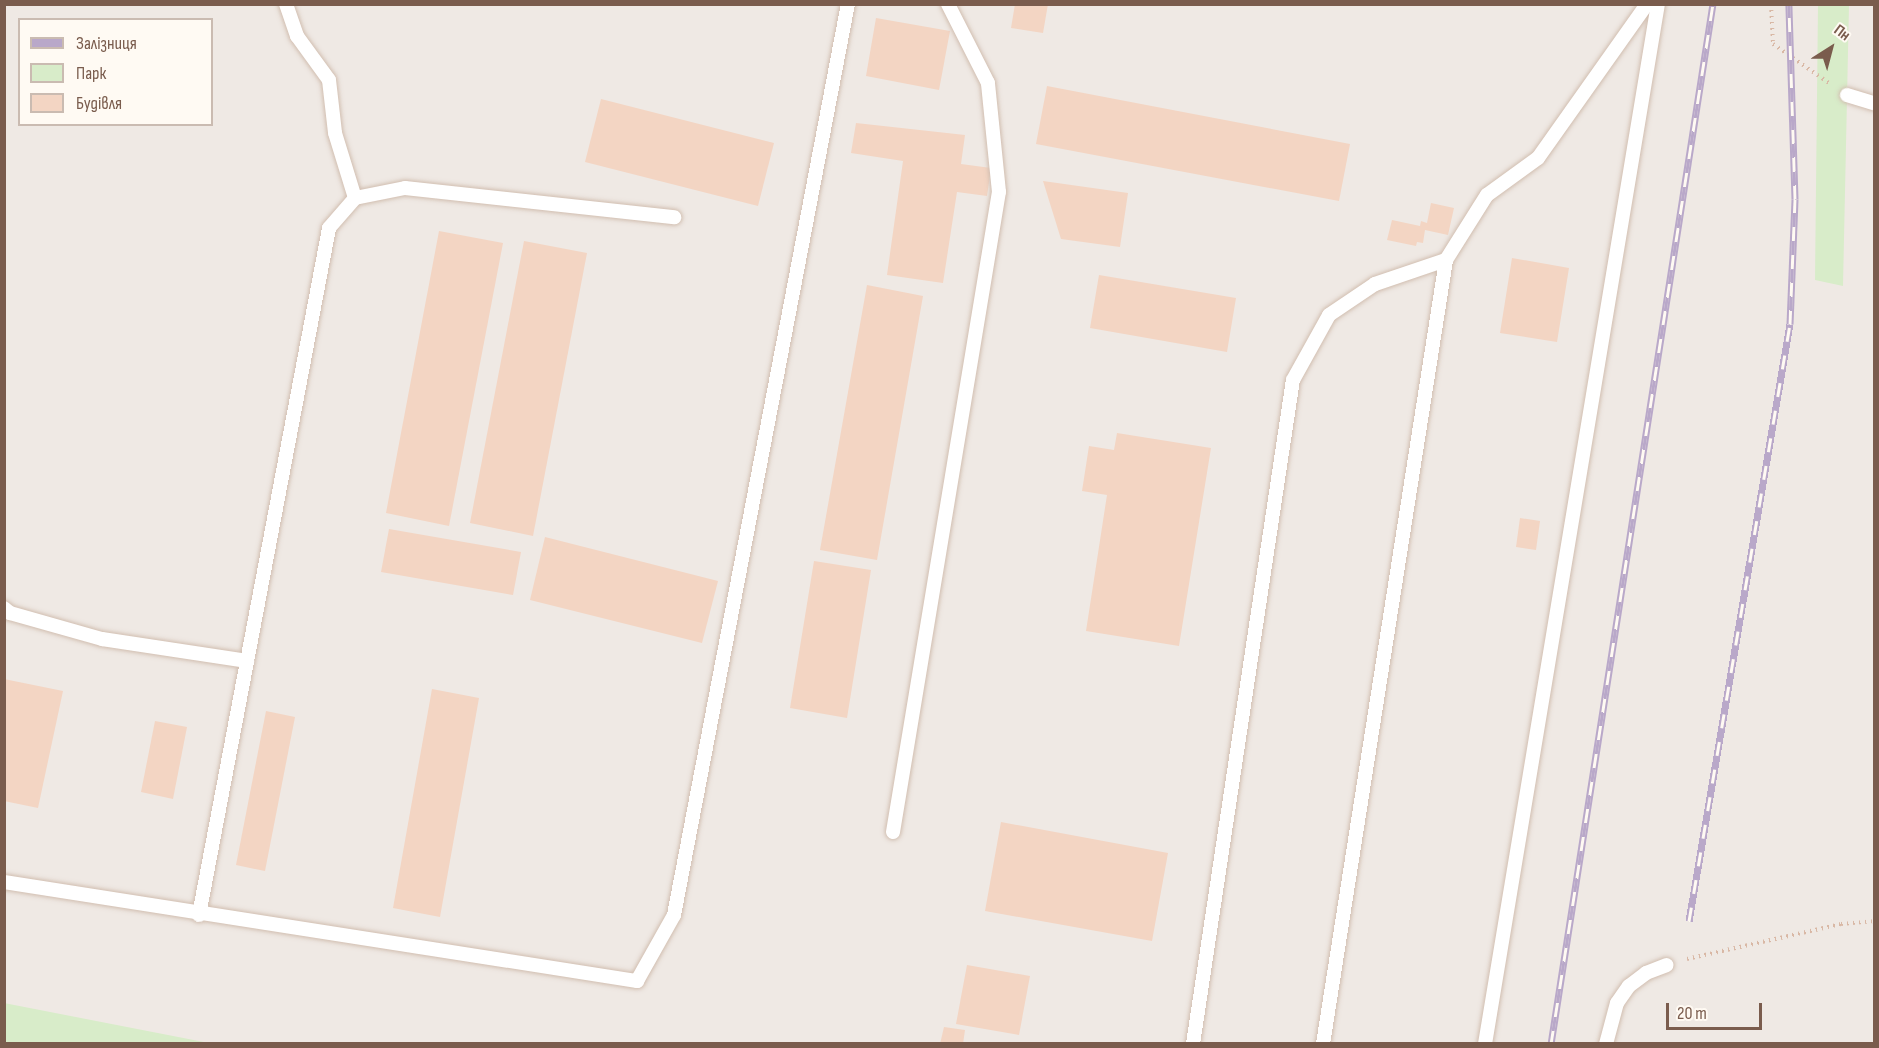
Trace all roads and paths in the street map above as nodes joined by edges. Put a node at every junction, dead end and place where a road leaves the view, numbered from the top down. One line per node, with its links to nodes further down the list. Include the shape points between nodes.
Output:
1 (286, 4): 9 (lane, via 297,36 329,80 335,133)
2 (848, 4): 16 (lane, via 674,915 637,981)
3 (948, 4): 14 (lane, via 988,83 999,192)
4 (1647, 4): 11 (lane, via 1538,158 1487,195)
5 (1658, 4): 21 (lane)
6 (1771, 4): 7 (path, via 1773,44)
7 (1847, 96): 8 (lane)
8 (1875, 103)
9 (355, 198): 10 (lane, via 405,188); 13 (lane, via 329,228)
10 (674, 217)
11 (1446, 260): 19 (lane, via 1375,284 1329,315 1293,380); 20 (lane)
12 (4, 608): 13 (lane, via 10,614 102,639)
13 (247, 661): 16 (lane)
14 (893, 832)
15 (4, 882): 16 (lane)
16 (199, 915)
17 (1875, 921): 18 (path, via 1841,924 1730,947)
18 (1667, 965): 22 (lane, via 1646,973 1629,986 1617,1003)
19 (1193, 1044)
20 (1323, 1044)
21 (1485, 1044)
22 (1606, 1044)

